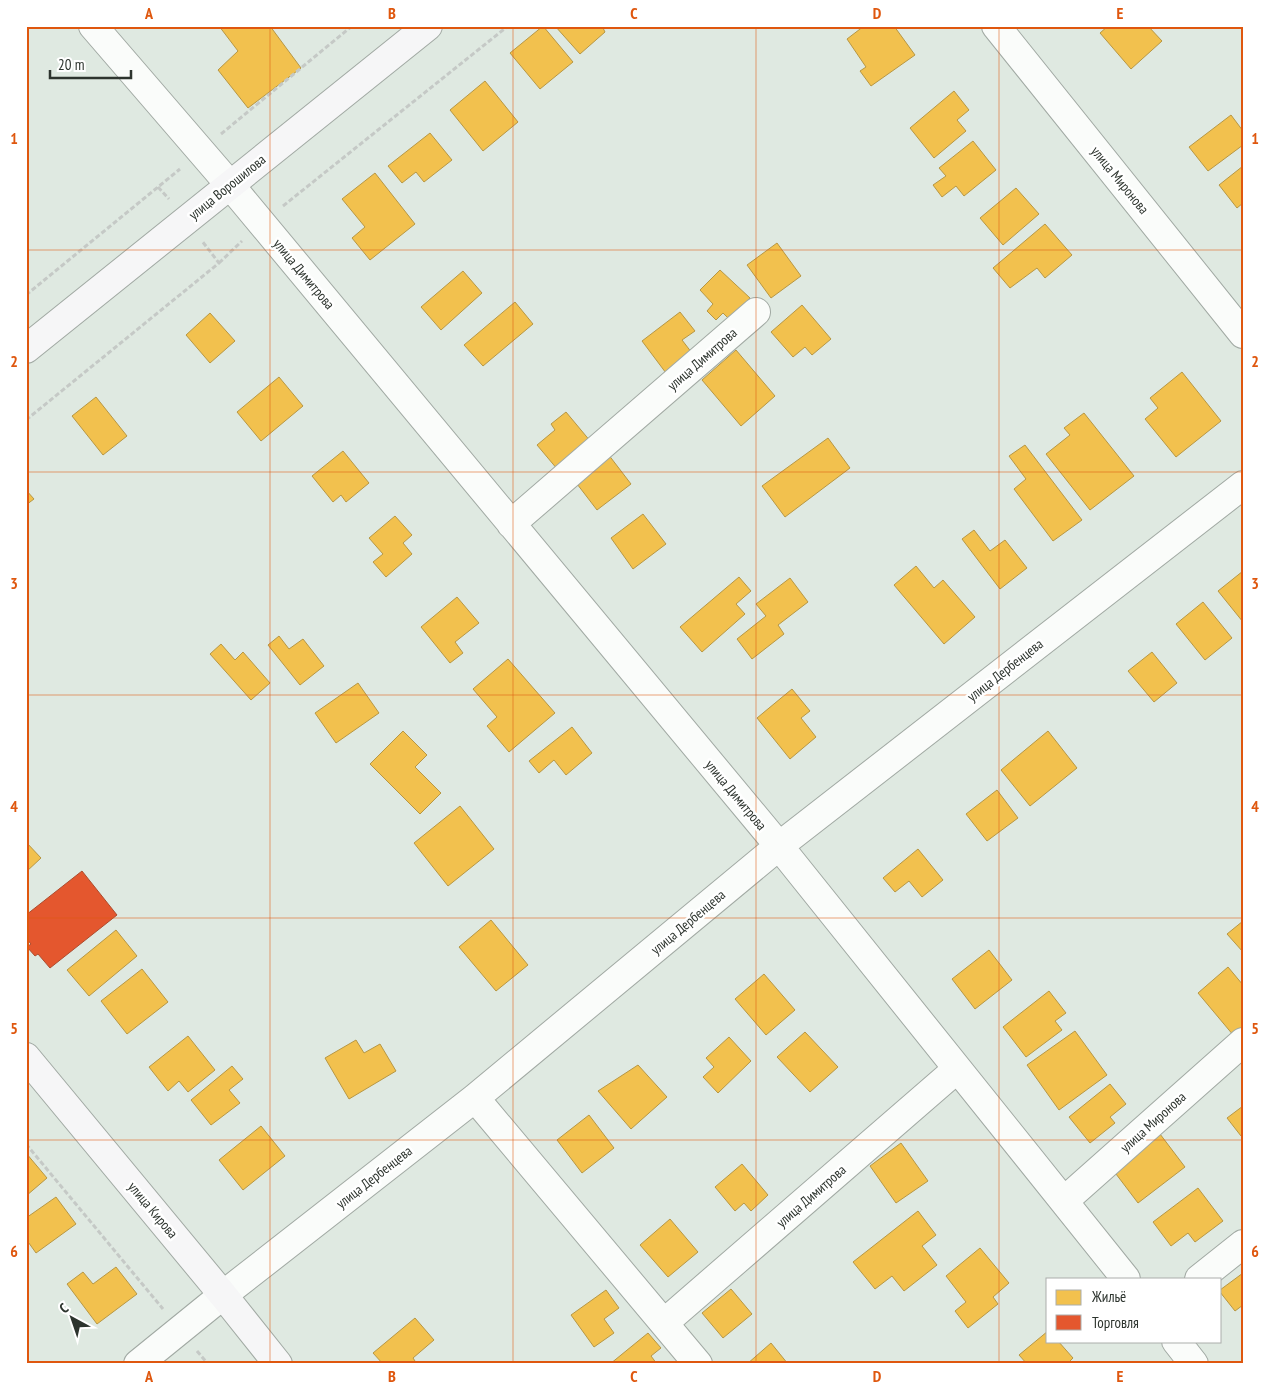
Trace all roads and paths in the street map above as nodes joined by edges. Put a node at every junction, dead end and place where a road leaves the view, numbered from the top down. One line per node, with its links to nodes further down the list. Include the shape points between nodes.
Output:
1 (93, 26): 6 (street, улица Димитрова)
2 (352, 26): 6 (path)
3 (428, 26): 7 (street, улица Ворошилова)
4 (508, 26): 10 (path)
5 (996, 26): 14 (street, улица Миронова)
6 (201, 151): 7 (street, улица Димитрова); 8 (path)
7 (230, 185): 9 (street, улица Ворошилова); 10 (street, улица Димитрова)
8 (158, 187): 9 (path); 12 (path)
9 (187, 220): 11 (path); 15 (street, улица Ворошилова)
10 (261, 223): 11 (path); 18 (street, улица Димитрова)
11 (219, 263): 16 (path)
12 (26, 295)
13 (756, 312): 18 (street, улица Димитрова)
14 (1243, 334)
15 (26, 349)
16 (26, 420)
17 (1243, 486): 19 (street, улица Дербенцева)
18 (511, 524): 19 (street, улица Димитрова)
19 (779, 846): 22 (street, улица Димитрова); 23 (street, улица Дербенцева)
20 (1243, 1042): 25 (street, улица Миронова)
21 (26, 1057): 29 (street, улица Кирова)
22 (957, 1069): 25 (street, улица Димитрова); 30 (street, улица Димитрова)
23 (475, 1098): 29 (street, улица Дербенцева); 30 (street)
24 (26, 1144): 31 (path)
25 (1064, 1201): 27 (street, улица Димитрова)
26 (1243, 1244): 28 (street)
27 (1125, 1278)
28 (1200, 1278)
29 (223, 1295): 31 (street, улица Дербенцева); 35 (street, улица Кирова)
30 (664, 1323): 36 (street)
31 (180, 1330): 33 (street, улица Дербенцева); 34 (path)
32 (1177, 1342): 37 (street)
33 (138, 1364)
34 (208, 1364)
35 (278, 1364)
36 (698, 1364)
37 (1194, 1364)

